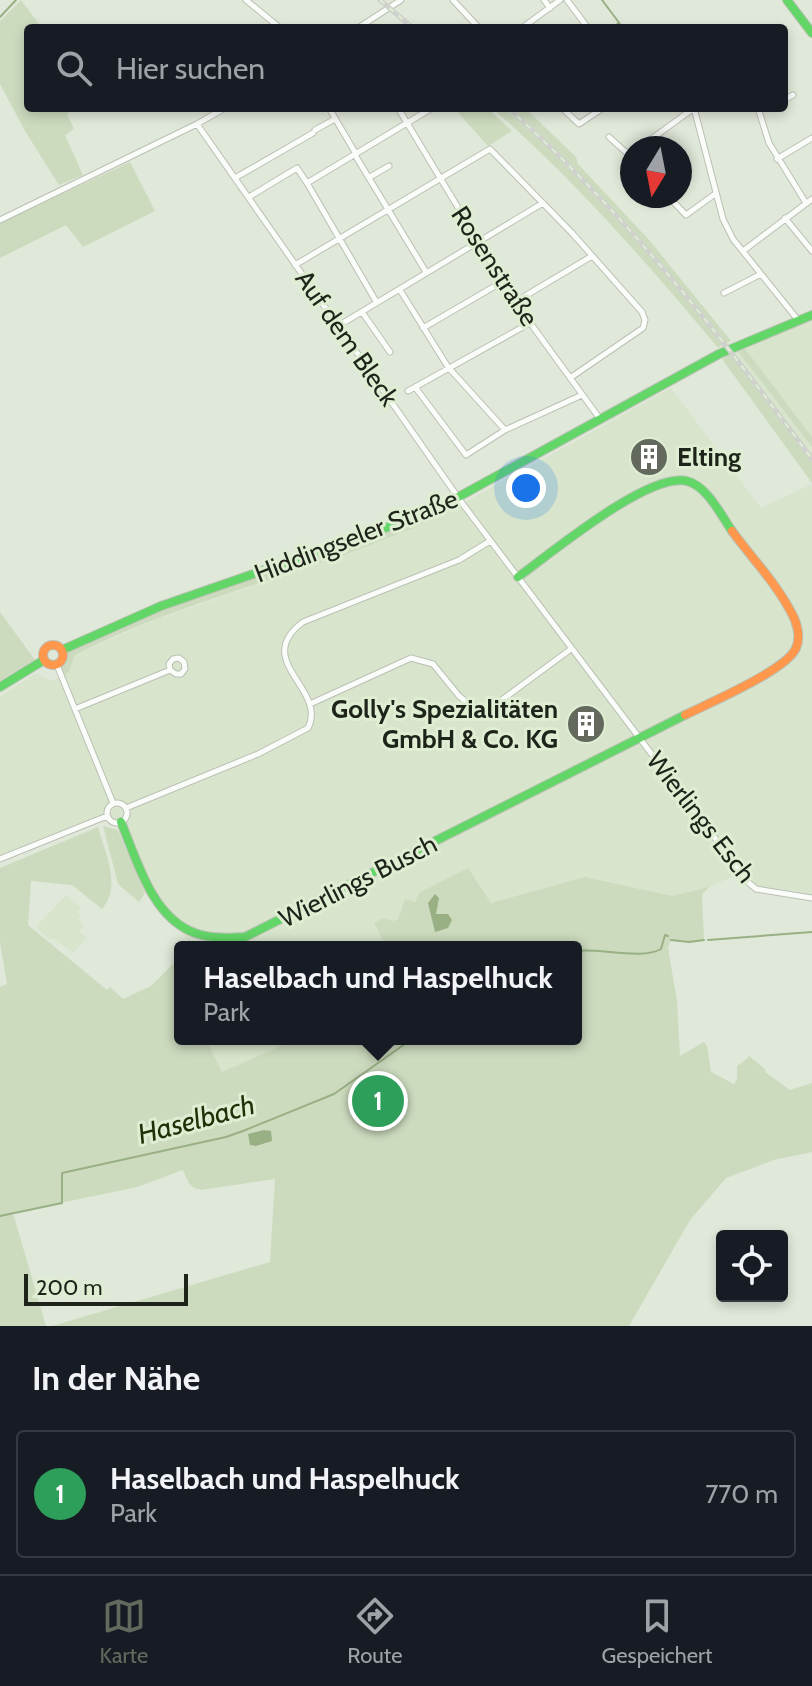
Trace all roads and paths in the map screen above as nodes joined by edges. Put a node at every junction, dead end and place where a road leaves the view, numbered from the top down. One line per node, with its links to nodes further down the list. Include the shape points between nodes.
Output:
1 (246, 0): 10 (street)
2 (401, 0): 11 (street)
3 (465, 0): 8 (street)
4 (544, 0): 9 (street)
5 (560, 0): 9 (street)
6 (567, 0): 14 (street)
7 (787, 0): 15 (street)
8 (455, 3): 12 (street)
9 (550, 8): 13 (street)
10 (275, 24)
11 (364, 24)
12 (475, 24)
13 (528, 24)
14 (585, 24)
15 (812, 33)
16 (793, 95): 17 (street)
17 (788, 98)
18 (218, 112): 29 (street)
19 (331, 112): 27 (street)
20 (400, 112): 28 (street, Rosenstraße)
21 (425, 112): 28 (street)
22 (566, 112): 23 (street, via 579,124)
23 (597, 112)
24 (688, 112): 30 (street)
25 (695, 112): 41 (street)
26 (759, 112): 35 (street)
27 (335, 119): 34 (street); 38 (street)
28 (407, 123): 34 (street); 39 (street, Rosenstraße)
29 (197, 124): 38 (street, Auf dem Bleck); 48 (street)
30 (656, 136)
31 (609, 137): 33 (street)
32 (812, 138): 35 (street)
33 (620, 146)
34 (355, 154): 37 (street); 40 (street)
35 (777, 159): 43 (street)
36 (389, 166): 37 (street)
37 (370, 177): 46 (street)
38 (235, 178): 42 (street, Auf dem Bleck)
39 (440, 180): 44 (street, via 490,149); 46 (street); 50 (street, Rosenstraße)
40 (307, 183): 42 (street, via 297,168); 49 (street)
41 (715, 194): 45 (street, via 686,215); 51 (street, via 729,232)
42 (249, 197): 54 (street, Auf dem Bleck)
43 (809, 201): 47 (street)
44 (543, 203): 50 (street); 53 (street)
45 (679, 208)
46 (391, 210): 49 (street); 55 (street)
47 (785, 218): 51 (street); 52 (street)
48 (0, 220)
49 (341, 240): 54 (street); 61 (street)
50 (478, 242): 55 (street); 57 (street, Rosenstraße)
51 (743, 251): 56 (street)
52 (812, 251)
53 (592, 256): 60 (street); 70 (street, via 645,320 643,328)
54 (295, 265): 66 (street, Auf dem Bleck)
55 (426, 272): 58 (street)
56 (761, 274): 59 (street); 64 (street)
57 (502, 282): 60 (street, Rosenstraße); 67 (street)
58 (400, 290): 61 (street); 67 (street)
59 (724, 293)
60 (515, 302): 65 (street, Rosenstraße)
61 (377, 303): 62 (street)
62 (362, 312): 66 (street); 68 (street)
63 (812, 315): 64 (street, Hiddingseler Straße)
64 (798, 320): 74 (street, Hiddingseler Straße, via 719,354)
65 (530, 323): 69 (street); 70 (street, Rosenstraße)
66 (338, 326): 76 (street, Auf dem Bleck)
67 (423, 328): 69 (street)
68 (390, 352)
69 (448, 367): 71 (street); 75 (street)
70 (570, 378): 73 (street, Rosenstraße)
71 (415, 387): 72 (street); 75 (street, via 466,455)
72 (408, 391)
73 (582, 395): 74 (street, Rosenstraße); 75 (street)
74 (600, 419): 76 (street, Hiddingseler Straße)
75 (505, 430)
76 (459, 499): 77 (street, Wierlings Esch); 80 (street, Hiddingseler Straße, via 161,606)
77 (490, 541): 78 (street, Wierlings Esch); 85 (street, via 459,560 292,630 284,654)
78 (518, 577): 79 (street, Wierlings Esch); 87 (street, Wierlings Esch, via 609,511 655,487 679,481 702,490 791,611 797,649 775,669)
79 (571, 649): 85 (street, via 499,702 483,707 459,696 433,664 411,658); 87 (street, Wierlings Esch)
80 (62, 650): 81 (street, via 46,647); 82 (street)
81 (44, 660): 82 (street); 84 (street)
82 (57, 665): 86 (street)
83 (170, 670): 86 (street)
84 (0, 687)
85 (310, 704): 89 (street, via 308,728)
86 (75, 709): 88 (street)
87 (640, 739): 91 (street, Wierlings Busch, via 258,932 230,940 201,936 164,913); 93 (street, Wierlings Esch, via 749,883 756,889)
88 (113, 803): 89 (street); 90 (street)
89 (126, 808): 91 (street)
90 (107, 816): 91 (street); 92 (street)
91 (121, 822)
92 (0, 859)
93 (812, 898)

